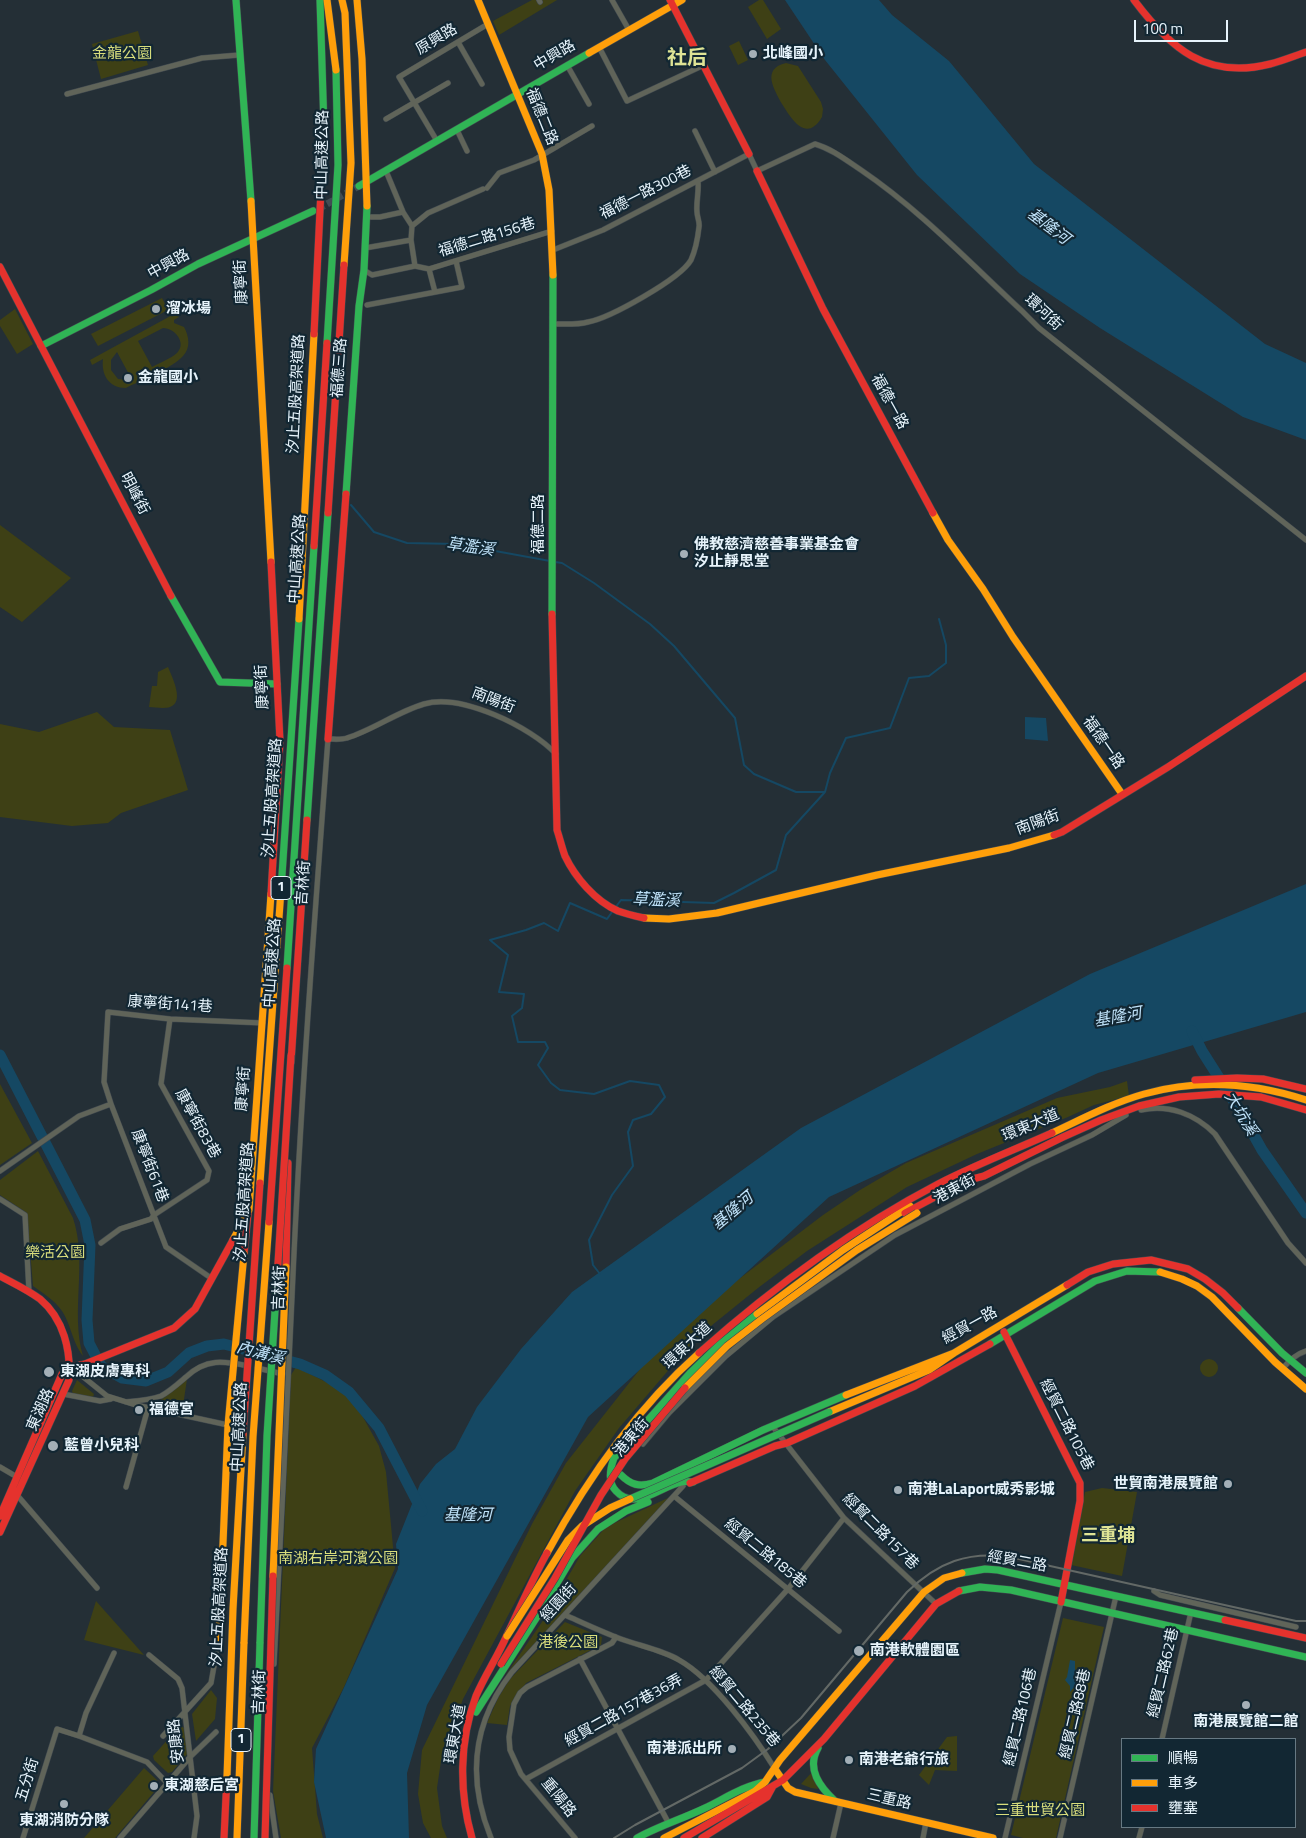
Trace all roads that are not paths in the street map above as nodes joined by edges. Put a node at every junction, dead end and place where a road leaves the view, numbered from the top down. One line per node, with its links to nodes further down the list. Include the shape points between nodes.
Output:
1 (236, 0): 16 (main road, 康寧街)
2 (320, 0): 156 (main road, 汐止五股高架道路 / 1, bridge, via 324,144 300,609 234,1589)
3 (328, 0): 157 (main road, 中山高速公路 / 1, bridge, via 336,65 338,165 335,229 253,1437)
4 (342, 0): 65 (main road, 中山高速公路 / 1, via 351,163)
5 (357, 0): 37 (main road, 福德三路, via 362,59)
6 (478, 0): 11 (main road, 福德二路)
7 (612, 0): 12 (street)
8 (682, 0): 10 (main road, 中興路)
9 (1134, 0): 15 (main road, via 1171,45 1206,65 1234,69 1264,66)
10 (671, 3): 12 (main road, 中興路); 18 (main road, 福德一路)
11 (488, 24): 13 (street, 原興路); 22 (main road, 福德二路)
12 (629, 30): 14 (main road, 中興路)
13 (458, 42): 20 (street); 23 (street, 原興路, via 400,77)
14 (599, 47): 17 (main road, 中興路); 18 (street, via 627,101)
15 (1306, 52)
16 (239, 55): 21 (street, via 202,58); 43 (main road, 康寧街)
17 (567, 65): 22 (main road, 中興路); 24 (street)
18 (704, 65): 32 (main road, 福德一路)
19 (448, 83): 23 (street)
20 (482, 84)
21 (67, 94)
22 (518, 94): 27 (main road, 中興路); 31 (main road, 福德二路)
23 (414, 102): 25 (street); 29 (street)
24 (589, 104)
25 (386, 119)
26 (592, 126): 31 (street)
27 (457, 130): 29 (main road, 中興路); 30 (street)
28 (695, 131): 35 (street)
29 (437, 141): 33 (main road, 中興路)
30 (467, 151)
31 (542, 154): 41 (street, via 499,173 485,188 428,213); 42 (main road, 福德二路)
32 (749, 154): 34 (street, 福德一路); 35 (street, 福德一路300巷)
33 (386, 171): 37 (main road, 中興路); 39 (street)
34 (757, 171): 56 (street, 環河街, via 815,144 859,168 907,204 1039,328); 61 (main road, 福德一路, via 823,309 948,540)
35 (715, 172): 36 (street, 福德一路300巷)
36 (698, 182): 46 (street, 福德一路300巷, via 603,230); 54 (street, via 700,225 692,258 685,268 611,314 588,322)
37 (362, 185): 40 (main road, 福德三路)
38 (313, 211): 43 (main road, 中興路)
39 (403, 212): 40 (street); 41 (street)
40 (366, 217): 45 (main road, 福德三路)
41 (412, 226): 44 (street)
42 (552, 230): 46 (main road, 福德二路); 47 (street, 福德二路156巷)
43 (254, 238): 55 (main road, 中興路); 58 (main road, 康寧街)
44 (411, 240): 45 (street); 48 (street)
45 (365, 248): 51 (main road, 福德三路)
46 (552, 250): 54 (main road, 福德二路)
47 (456, 261): 50 (street, 福德二路156巷); 52 (street, via 462,287)
48 (415, 266): 50 (street); 51 (street, via 372,275)
49 (0, 268): 55 (main road, 明峰街)
50 (429, 269): 52 (street)
51 (364, 270): 59 (main road, 福德三路)
52 (435, 292): 53 (street)
53 (367, 305)
54 (554, 324): 60 (main road, 福德二路)
55 (40, 346): 58 (main road, 明峰街, via 220,682)
56 (1306, 540)
57 (1306, 676): 61 (main road, 南陽街)
58 (277, 684): 64 (main road, 康寧街, via 280,741)
59 (328, 739): 60 (street, 南陽街, via 345,739 426,703 461,704 483,710 526,730); 90 (street, 吉林街, via 303,1089)
60 (556, 755): 62 (main road, 福德二路, via 557,830 566,857 582,882 602,901 625,914 649,919 675,920)
61 (1122, 794): 62 (main road, 南陽街, via 1062,832 1028,844)
62 (742, 908)
63 (170, 1019): 64 (street, 康寧街141巷); 69 (street, 康寧街141巷, via 108,1012 104,1082); 76 (street, 康寧街83巷, via 161,1084 209,1175 207,1180)
64 (262, 1023): 75 (main road, 康寧街)
65 (291, 1055): 158 (main road, 中山高速公路 / 1, bridge, via 266,1436); 159 (main road, 1, bridge)
66 (1161, 1089): 67 (main road, via 1179,1082 1237,1078); 68 (main road, 環東大道, via 1237,1085); 71 (main road, 環東大道, via 1106,1108)
67 (1306, 1089)
68 (1306, 1100)
69 (111, 1104): 72 (street, via 79,1116); 76 (street, 康寧街61巷)
70 (1306, 1110): 73 (main road, via 1283,1101 1242,1094 1176,1096 1106,1118)
71 (1025, 1145): 77 (main road); 126 (main road, 環東大道, bridge, via 904,1203 792,1278 690,1361 615,1445 577,1501 528,1589)
72 (0, 1171)
73 (984, 1176): 77 (main road, via 965,1181); 136 (main road, 環東大道, bridge, via 917,1213 834,1266 727,1346 697,1375 625,1459 601,1495)
74 (0, 1199): 82 (street, via 25,1215)
75 (249, 1210): 81 (main road, 康寧街); 97 (main road, bridge)
76 (154, 1215): 78 (street, via 150,1220 120,1229); 81 (street, 康寧街61巷, via 166,1248)
77 (896, 1217): 100 (main road, via 843,1250 718,1346)
78 (101, 1243)
79 (1306, 1263): 102 (street, 港東街, via 1298,1256 1215,1134 1205,1125 1184,1113 1167,1109 1135,1111 895,1235 773,1317 726,1356 670,1413 625,1464)
80 (0, 1276): 82 (main road)
81 (211, 1278): 88 (main road, 康寧街, via 195,1309 174,1328)
82 (29, 1292): 88 (main road, via 42,1301 54,1316 64,1335)
83 (1000, 1326): 84 (main road, 經貿二路105巷); 86 (main road, 經貿一路); 87 (main road, 經貿一路, via 1088,1272 1113,1264 1150,1260 1188,1269 1205,1279)
84 (1005, 1335): 89 (main road, 經貿一路, via 1095,1281 1126,1271 1160,1272 1197,1286 1212,1297); 99 (main road, 經貿一路, via 915,1386); 112 (main road, 經貿二路105巷, via 1080,1483 1080,1501)
85 (1306, 1351): 87 (street)
86 (954, 1353): 98 (main road, 經貿一路); 126 (main road, bridge, via 929,1370 610,1508 582,1526 568,1540)
87 (1290, 1360): 89 (street); 91 (main road, 經貿一路)
88 (71, 1367): 93 (main road, 東湖路); 94 (street, via 100,1392); 103 (main road, 東湖路, via 62,1374)
89 (1282, 1368): 92 (main road, 經貿一路)
90 (290, 1373): 95 (street, via 226,1361 208,1363 190,1372 162,1395); 160 (street, 吉林街, via 271,1732 270,1797)
91 (1306, 1373)
92 (1306, 1388)
93 (63, 1394): 94 (street, via 100,1401); 107 (main road, 東湖路)
94 (114, 1399): 95 (street)
95 (126, 1402): 96 (street)
96 (148, 1408): 97 (street); 106 (street)
97 (228, 1425): 128 (main road)
98 (773, 1427): 99 (street, 經貿二路157巷); 102 (main road, 經貿一路, via 641,1486 632,1485)
99 (786, 1443): 104 (main road, 經貿一路); 110 (street, 經貿二路157巷)
100 (622, 1450): 102 (main road, via 618,1465); 104 (main road, via 610,1464 609,1478 614,1491 622,1497 640,1499 681,1482)
101 (0, 1467): 103 (street)
102 (621, 1475)
103 (17, 1477): 107 (street); 109 (main road, 東湖路)
104 (693, 1482): 105 (main road, 經貿一路)
105 (683, 1486): 108 (street, 經園街); 136 (main road, 經貿一路, via 626,1511 598,1529 585,1542)
106 (126, 1487)
107 (18, 1495): 111 (main road, 東湖路); 113 (street)
108 (674, 1496): 114 (street, 經貿二路185巷); 122 (street, 經園街)
109 (0, 1516)
110 (844, 1518): 114 (street, 經貿二路157巷36弄); 116 (street, 經貿二路157巷)
111 (0, 1532)
112 (1063, 1585): 116 (main road, 經貿二路, via 986,1569 944,1578); 117 (main road, 經貿二路); 118 (main road, 經貿二路105巷)
113 (97, 1588)
114 (788, 1588): 125 (street, 經貿二路185巷); 134 (street, 經貿二路157巷36弄)
115 (1154, 1591): 123 (street)
116 (924, 1592): 119 (street, 經貿二路157巷); 144 (main road, 經貿二路)
117 (1116, 1596): 120 (main road, 經貿二路); 121 (street, 經貿二路88巷)
118 (1061, 1602): 119 (main road, 經貿二路, via 979,1586 948,1595); 121 (main road, 經貿二路); 172 (street, 經貿二路106巷)
119 (936, 1604): 142 (main road, 經貿二路)
120 (1191, 1612): 124 (street, 經貿二路62巷); 129 (main road, 經貿二路)
121 (1112, 1613): 124 (main road, 經貿二路); 173 (street, 經貿二路88巷)
122 (565, 1615): 127 (street, 經貿二路235巷); 163 (street, 經園街, via 508,1678 486,1715 476,1774 482,1812)
123 (1296, 1627)
124 (1187, 1630): 132 (main road, 經貿二路); 141 (street, 經貿二路62巷)
125 (840, 1631)
126 (507, 1636): 161 (main road, 環東大道, via 477,1697 467,1733 463,1778)
127 (616, 1637): 133 (street, via 612,1643); 134 (street, 經貿二路235巷, via 678,1659)
128 (219, 1638): 135 (street, via 211,1684)
129 (1306, 1638)
130 (114, 1653): 139 (street)
131 (149, 1655): 135 (street, 安康路, via 178,1679)
132 (1306, 1658)
133 (580, 1659): 137 (street); 145 (street, 重陽路, via 527,1687 514,1704 510,1750)
134 (706, 1680): 137 (street, 經貿二路157巷36弄); 144 (street, 經貿二路235巷)
135 (186, 1712): 140 (street); 143 (street, 安康路)
136 (476, 1712): 162 (main road, 環東大道, via 466,1778 470,1815)
137 (618, 1729): 145 (street, 經貿二路157巷36弄); 151 (street)
138 (216, 1732): 143 (street)
139 (79, 1736): 148 (street, via 147,1762); 153 (street, 五分街, via 57,1729)
140 (163, 1736)
141 (1162, 1738)
142 (824, 1739): 146 (main road, 經貿二路); 150 (main road, via 815,1752 815,1780)
143 (191, 1756): 148 (street); 155 (street, 安康路, via 198,1816)
144 (775, 1769): 146 (main road, 經貿二路235巷); 147 (main road, 經貿二路)
145 (526, 1779): 164 (street, 重陽路)
146 (783, 1780): 149 (main road, 經貿二路); 150 (main road, 三重路, via 791,1791)
147 (765, 1782): 151 (main road, via 753,1784); 166 (main road, 經貿二路, via 754,1791)
148 (168, 1784): 154 (street)
149 (773, 1786): 167 (main road, 經貿二路); 168 (main road, via 767,1797)
150 (838, 1802): 152 (main road, 三重路); 169 (street)
151 (668, 1822): 165 (main road)
152 (926, 1822): 170 (street); 171 (main road, 三重路)
153 (23, 1838)
154 (120, 1838)
155 (194, 1838)
156 (224, 1838)
157 (237, 1838)
158 (254, 1838)
159 (265, 1838)
160 (276, 1838)
161 (472, 1838)
162 (478, 1838)
163 (491, 1838)
164 (575, 1838)
165 (637, 1838)
166 (664, 1838)
167 (684, 1838)
168 (702, 1838)
169 (833, 1838)
170 (923, 1838)
171 (993, 1838)
172 (1005, 1838)
173 (1060, 1838)

